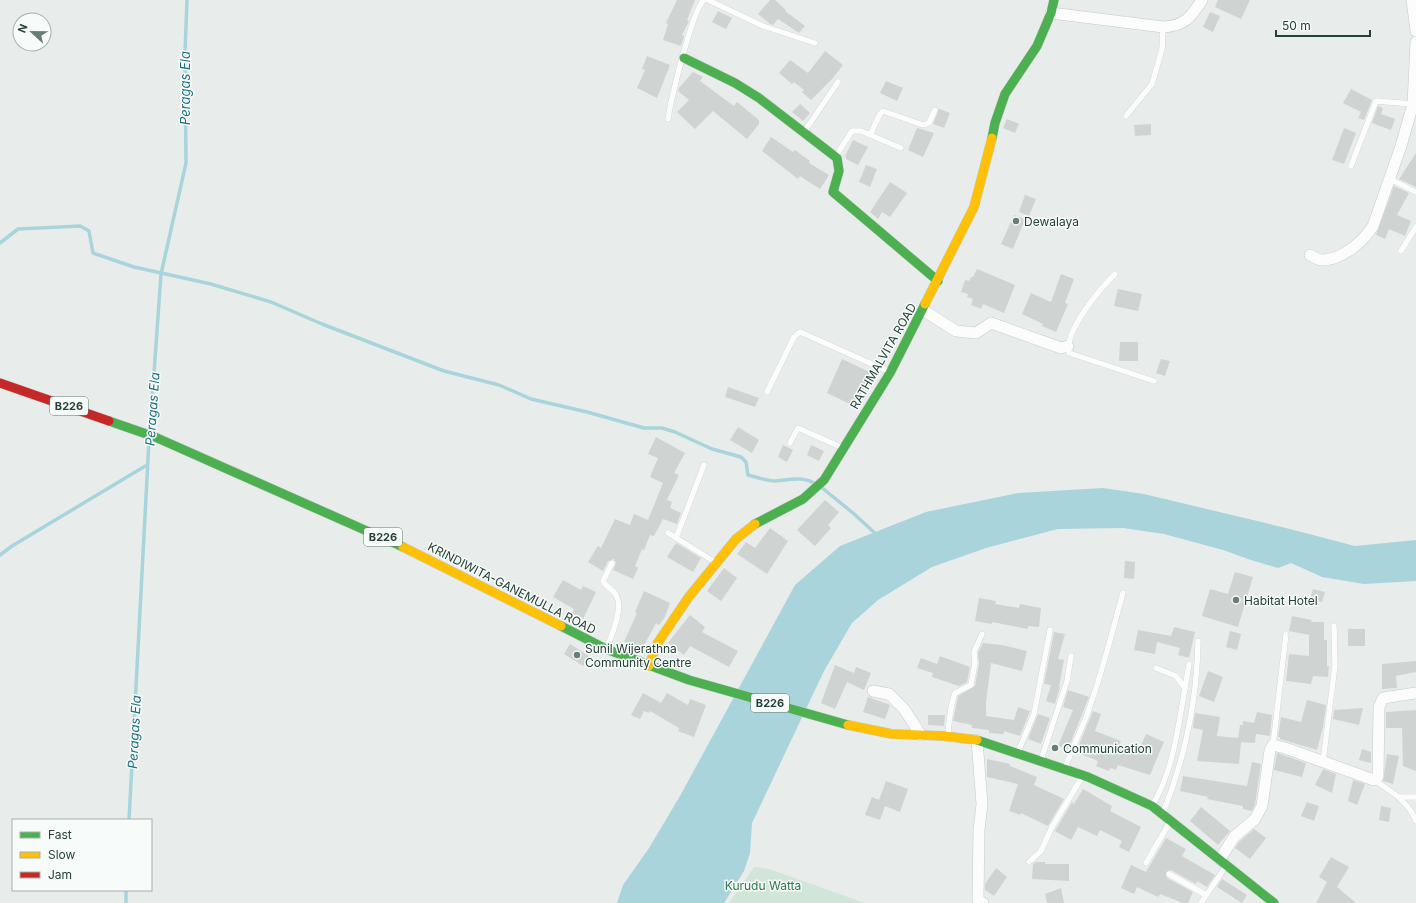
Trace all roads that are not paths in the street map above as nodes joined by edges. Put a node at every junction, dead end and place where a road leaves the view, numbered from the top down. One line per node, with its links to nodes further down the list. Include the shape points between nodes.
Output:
1 (704, 0): 11 (lane, via 699,4)
2 (708, 0): 10 (lane, via 763,26)
3 (1054, 0): 6 (main road, RATHMALVITA ROAD)
4 (1202, 0): 7 (street, via 1188,19 1174,26)
5 (1412, 0): 8 (street)
6 (1051, 14): 7 (street); 28 (main road, RATHMALVITA ROAD, via 1037,46 1005,94 974,207)
7 (1163, 27): 15 (lane, via 1162,48 1152,84)
8 (1416, 31)
9 (1416, 42): 13 (street)
10 (816, 43)
11 (684, 58): 16 (lane); 17 (main road, via 735,83)
12 (838, 82): 17 (lane)
13 (1414, 101): 21 (lane, via 1376,101); 22 (street)
14 (935, 110): 18 (lane, via 929,123 923,125 884,111)
15 (1126, 116)
16 (668, 119)
17 (804, 132): 20 (main road)
18 (870, 135): 19 (lane); 20 (lane, via 852,130)
19 (901, 148)
20 (835, 158): 28 (main road, via 839,171 833,192)
21 (1352, 166)
22 (1390, 179): 23 (lane); 26 (street, via 1373,226 1366,237 1332,259 1320,260)
23 (1416, 192)
24 (1416, 227): 25 (lane)
25 (1401, 251)
26 (1310, 255)
27 (1115, 274): 30 (lane, via 1098,291 1075,328)
28 (938, 281): 29 (main road, RATHMALVITA ROAD)
29 (923, 310): 30 (street, via 956,331 976,333 991,323 1061,348); 31 (main road, RATHMALVITA ROAD)
30 (1068, 346): 32 (lane, via 1069,353)
31 (890, 373): 34 (lane, via 800,332 794,337); 36 (main road, RATHMALVITA ROAD)
32 (1154, 381)
33 (0, 383): 48 (main road, KRINDIWITA-GANEMULLA ROAD / B226, via 155,437 389,540)
34 (767, 392)
35 (790, 443): 36 (lane, via 798,428)
36 (843, 448): 41 (main road, RATHMALVITA ROAD, via 824,480 816,488 803,499 751,526)
37 (704, 465): 39 (lane)
38 (668, 533): 39 (lane)
39 (676, 538): 41 (lane)
40 (612, 563): 48 (lane, via 603,581 616,595 619,604)
41 (716, 563): 51 (main road, RATHMALVITA ROAD, via 657,644)
42 (1123, 593): 63 (lane, via 1095,689)
43 (1334, 626): 62 (lane, via 1335,665)
44 (1050, 630): 60 (lane, via 1034,714)
45 (982, 634): 57 (lane, via 974,652 971,685 955,693 952,702)
46 (1286, 634): 59 (lane)
47 (1198, 641): 69 (lane, via 1188,731 1174,784)
48 (606, 649): 51 (main road, KRINDIWITA-GANEMULLA ROAD / B226)
49 (1071, 656): 61 (lane, via 1066,681)
50 (1190, 664): 53 (lane)
51 (649, 666): 56 (main road, KRINDIWITA-GANEMULLA ROAD / B226, via 841,724 892,734)
52 (1156, 668): 53 (lane, via 1176,676)
53 (1185, 688): 68 (lane, via 1167,773)
54 (873, 691): 56 (street, via 889,694 904,708)
55 (1416, 693): 65 (street, via 1383,698 1379,707 1378,777)
56 (922, 735): 57 (main road, KRINDIWITA-GANEMULLA ROAD / B226)
57 (948, 736): 58 (main road, KRINDIWITA-GANEMULLA ROAD / B226)
58 (977, 740): 60 (main road, KRINDIWITA-GANEMULLA ROAD / B226); 77 (street, via 982,816 978,830 977,879 978,900)
59 (1273, 745): 62 (street); 72 (street, via 1270,750 1262,806 1255,819 1234,837)
60 (1018, 753): 61 (main road, KRINDIWITA-GANEMULLA ROAD / B226)
61 (1040, 760): 63 (main road, KRINDIWITA-GANEMULLA ROAD / B226)
62 (1323, 762): 65 (street)
63 (1065, 768): 64 (main road, KRINDIWITA-GANEMULLA ROAD / B226)
64 (1083, 775): 68 (main road, KRINDIWITA-GANEMULLA ROAD / B226); 73 (lane, via 1041,850)
65 (1374, 780): 66 (lane)
66 (1400, 797): 67 (lane); 71 (lane)
67 (1416, 797)
68 (1152, 806): 69 (main road, KRINDIWITA-GANEMULLA ROAD / B226)
69 (1163, 813): 70 (main road, KRINDIWITA-GANEMULLA ROAD / B226)
70 (1171, 820): 72 (main road, KRINDIWITA-GANEMULLA ROAD / B226); 74 (lane)
71 (1416, 821)
72 (1224, 861): 76 (lane); 79 (main road, KRINDIWITA-GANEMULLA ROAD / B226)
73 (1029, 862)
74 (1146, 863)
75 (1169, 874): 76 (lane)
76 (1206, 895): 78 (lane)
77 (982, 903)
78 (1201, 903)
79 (1274, 903)

